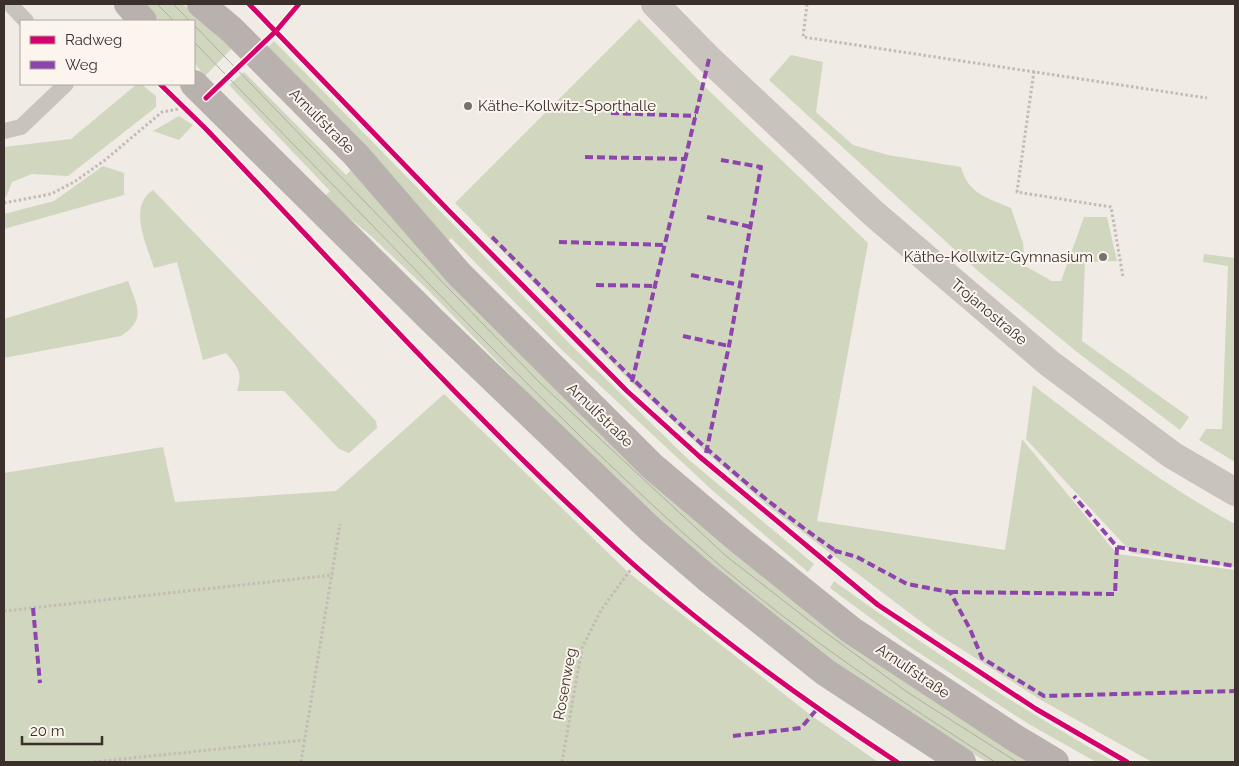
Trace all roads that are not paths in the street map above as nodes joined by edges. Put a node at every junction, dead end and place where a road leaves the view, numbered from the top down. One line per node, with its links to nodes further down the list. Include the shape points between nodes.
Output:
1 (10, 4): 5 (lane)
2 (128, 4): 6 (main road)
3 (201, 4): 12 (main road, Arnulfstraße, via 232,30 356,154 459,274 652,466 851,630)
4 (655, 4): 10 (street, Trojanostraße, via 872,212 1049,363 1172,455)
5 (25, 20)
6 (142, 20)
7 (65, 85): 9 (lane, via 20,127)
8 (189, 96): 11 (main road, via 434,322 650,529 825,672)
9 (4, 131)
10 (1235, 492)
11 (962, 762)
12 (1055, 762)

